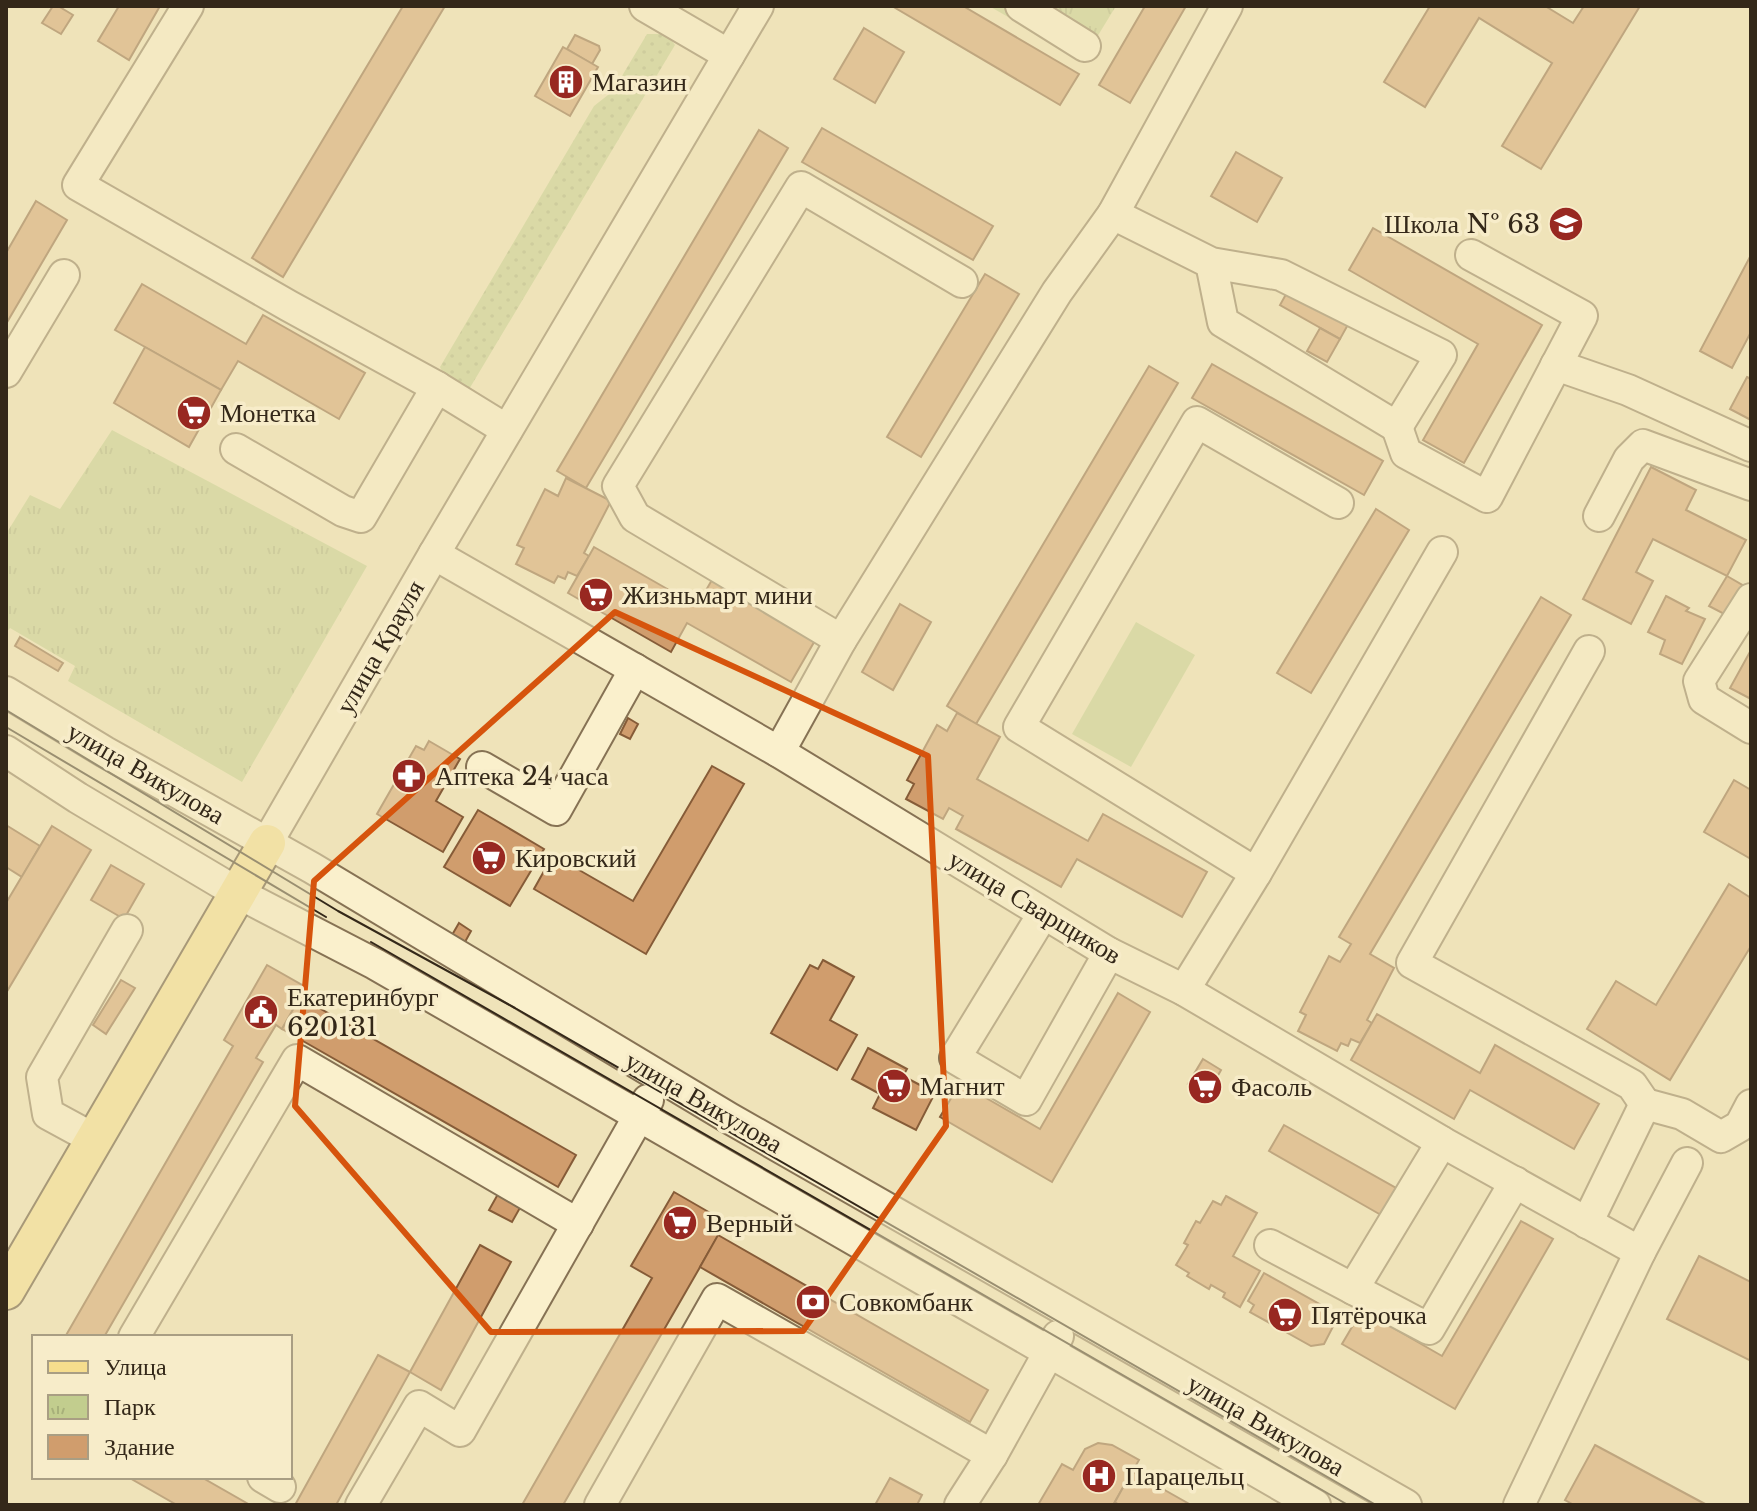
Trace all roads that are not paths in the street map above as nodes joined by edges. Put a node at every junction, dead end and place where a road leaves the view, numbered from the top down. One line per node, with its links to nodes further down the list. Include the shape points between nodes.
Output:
1 (188, 6): 15 (street, via 78,185)
2 (645, 6): 7 (street)
3 (758, 6): 7 (street, улица Крауля)
4 (1021, 6): 6 (street)
5 (1227, 6): 8 (street)
6 (1085, 46)
7 (729, 55): 17 (street, улица Крауля)
8 (1113, 214): 10 (street); 26 (street, via 1057,292)
9 (1471, 255): 13 (street, via 1582,316)
10 (1211, 263): 16 (street, via 1223,322); 16 (street, via 1281,275 1441,355)
11 (64, 275): 14 (street)
12 (962, 282): 26 (street, via 801,187 618,486 635,517)
13 (1556, 365): 16 (street, via 1487,497 1406,453); 18 (street, via 1628,390)
14 (6, 372)
15 (437, 387): 17 (street); 19 (street, via 361,517)
16 (1397, 427)
17 (507, 430): 24 (street, улица Крауля)
18 (1751, 446)
19 (236, 449)
20 (1751, 485): 22 (street, via 1643,445 1629,459)
21 (1338, 503): 35 (street, via 1197,422 1019,727)
22 (1599, 516)
23 (1442, 552): 35 (street)
24 (434, 554): 28 (street, улица Сварщиков); 34 (street, улица Крауля)
25 (1751, 599): 30 (street, via 1699,681 1704,699)
26 (841, 640): 32 (street)
27 (1589, 651): 42 (street, via 1412,963 1632,1085)
28 (635, 669): 32 (street, улица Сварщиков); 33 (street, via 556,810)
29 (6, 692): 34 (street, улица Викулова)
30 (1751, 728)
31 (6, 751): 36 (street, улица Викулова)
32 (779, 752): 37 (street, улица Сварщиков)
33 (482, 767)
34 (267, 843): 36 (main road, улица Крауля); 41 (street, улица Викулова)
35 (1256, 873): 40 (street)
36 (238, 893): 44 (street, улица Викулова, via 375,964); 45 (main road, улица Крауля)
37 (1043, 914): 39 (street, улица Сварщиков); 39 (street, via 955,1058 1026,1100)
38 (127, 930): 45 (street, via 42,1077 48,1114)
39 (1109, 953): 40 (street, улица Сварщиков)
40 (1184, 990): 46 (street, улица Сварщиков)
41 (660, 1077): 44 (street); 55 (street, улица Викулова)
42 (1645, 1104): 43 (street, via 1682,1114 1721,1137 1740,1126); 49 (street)
43 (1751, 1105)
44 (639, 1116): 50 (street); 57 (street, улица Викулова)
45 (94, 1139): 54 (main road, улица Крауля)
46 (1442, 1142): 48 (street, улица Сварщиков); 53 (street)
47 (1687, 1163): 52 (street)
48 (1515, 1182): 49 (street, улица Сварщиков); 53 (street, via 1429,1329)
49 (1587, 1223): 52 (street, улица Сварщиков)
50 (578, 1224): 56 (street, via 297,1060); 59 (street, via 460,1431 419,1406)
51 (1270, 1245): 53 (street)
52 (1640, 1252): 64 (street)
53 (1353, 1289)
54 (6, 1291)
55 (1070, 1313): 57 (street); 63 (street, улица Викулова)
56 (135, 1335)
57 (1049, 1352): 58 (street); 62 (street, улица Викулова)
58 (992, 1455): 60 (street, via 717,1299); 61 (street)
59 (361, 1505)
60 (600, 1505)
61 (960, 1505)
62 (1315, 1505)
63 (1406, 1505)
64 (1519, 1505)

